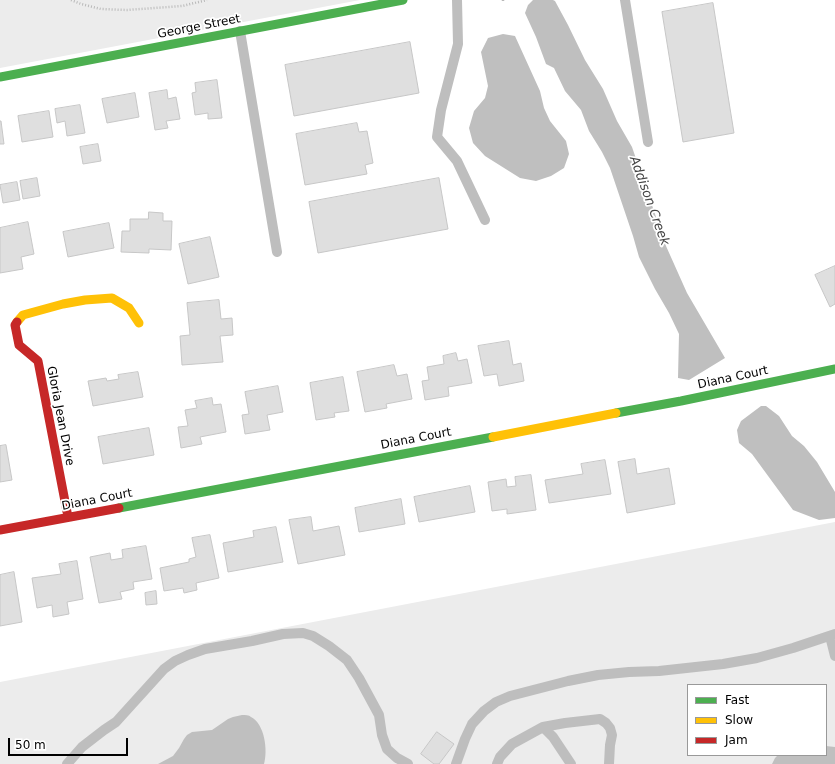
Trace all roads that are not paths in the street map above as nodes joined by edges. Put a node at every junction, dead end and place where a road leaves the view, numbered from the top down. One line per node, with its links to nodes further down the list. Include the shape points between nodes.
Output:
1 (403, 0): 4 (street, George Street)
2 (457, 0): 7 (lane, via 458,44 441,110 437,138 457,161)
3 (625, 0): 6 (lane)
4 (240, 31): 5 (street, George Street); 8 (lane)
5 (0, 77)
6 (648, 142)
7 (485, 220)
8 (277, 252)
9 (139, 323): 11 (street, Gloria Jean Drive, via 129,308 112,298 85,300 23,315 15,325 19,345 38,360)
10 (835, 369): 11 (street, Diana Court, via 673,403)
11 (68, 517): 12 (street, Diana Court)
12 (0, 530)
13 (833, 635): 14 (lane); 18 (lane, via 757,658 723,664 598,675 510,696 496,702 472,724)
14 (835, 656)
15 (543, 727): 19 (lane, via 512,744); 20 (lane); 21 (lane, via 565,722 600,720 606,723 612,735)
16 (67, 764): 17 (lane, via 82,747 116,722 175,660 205,649 283,634 303,633 313,636 347,660 379,715 387,749)
17 (408, 764)
18 (456, 764)
19 (497, 764)
20 (571, 764)
21 (609, 764)

